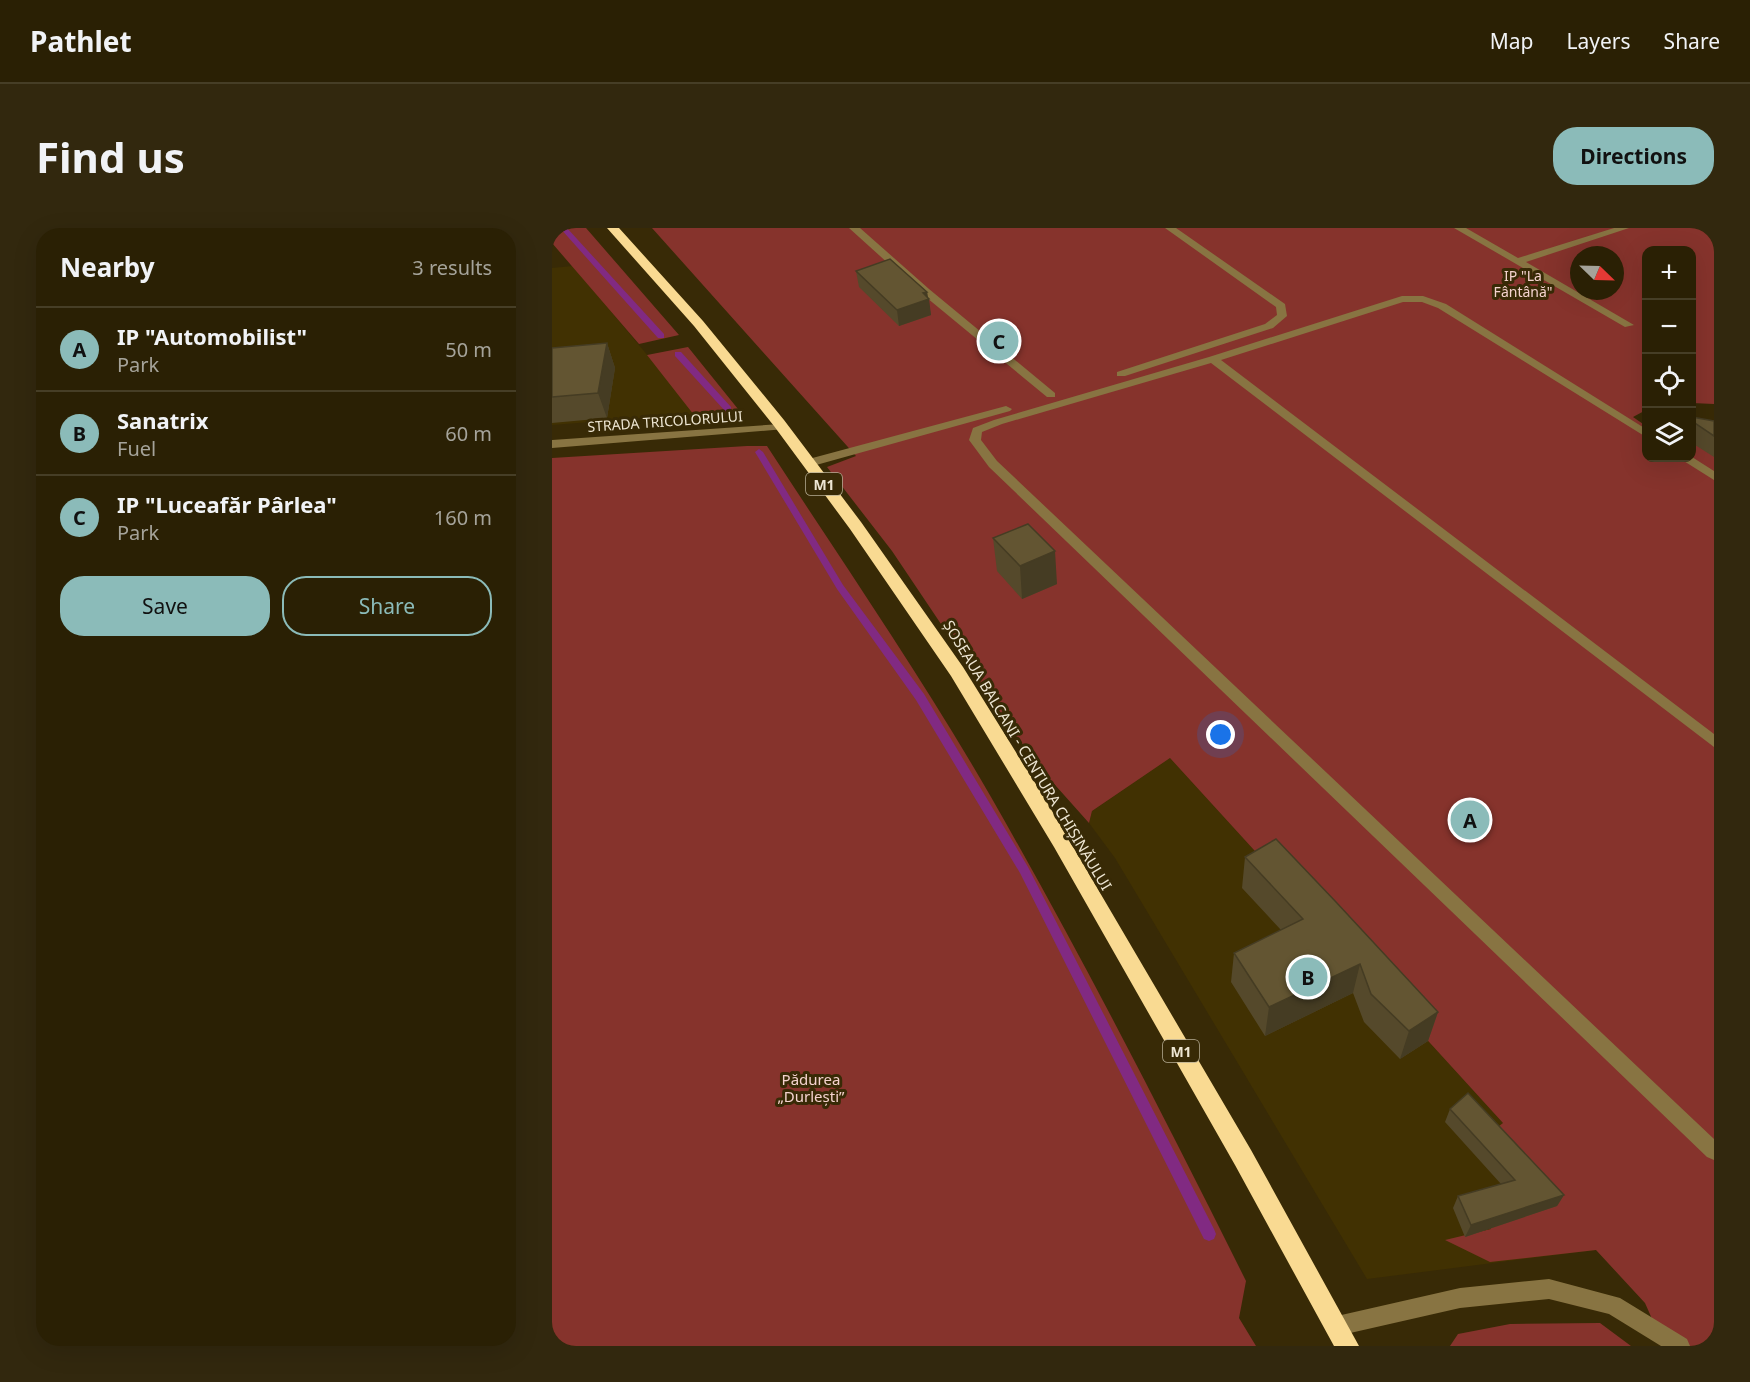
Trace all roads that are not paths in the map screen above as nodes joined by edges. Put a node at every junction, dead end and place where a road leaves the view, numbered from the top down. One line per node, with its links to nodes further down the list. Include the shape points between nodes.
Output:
1 (613, 228): 10 (highway, ȘOSEAUA BALCANI - CENTURA CHIȘINĂULUI / M1, via 669,288)
2 (854, 228): 9 (street)
3 (1170, 228): 9 (street, via 1281,306 1282,316 1269,326 1203,349)
4 (1459, 228): 6 (street)
5 (1624, 228): 6 (street)
6 (1518, 261): 7 (street)
7 (1629, 325)
8 (1213, 359): 11 (street, via 1402,299 1423,299 1442,306); 16 (street); 17 (street, via 976,430 975,440 993,464)
9 (1051, 395): 14 (street)
10 (781, 427): 12 (street, STRADA TRICOLORULUI); 14 (highway, ȘOSEAUA BALCANI - CENTURA CHIȘINĂULUI / M1)
11 (1642, 431)
12 (552, 444)
13 (1691, 462): 15 (street)
14 (809, 463): 18 (highway, ȘOSEAUA BALCANI - CENTURA CHIȘINĂULUI / M1, via 930,632 1010,758)
15 (1714, 476)
16 (1714, 742)
17 (1714, 1151)
18 (1337, 1326): 19 (highway, ȘOSEAUA BALCANI - CENTURA CHIȘINĂULUI / M1); 20 (street, via 1460,1298 1550,1289 1613,1305)
19 (1347, 1346)
20 (1680, 1346)

